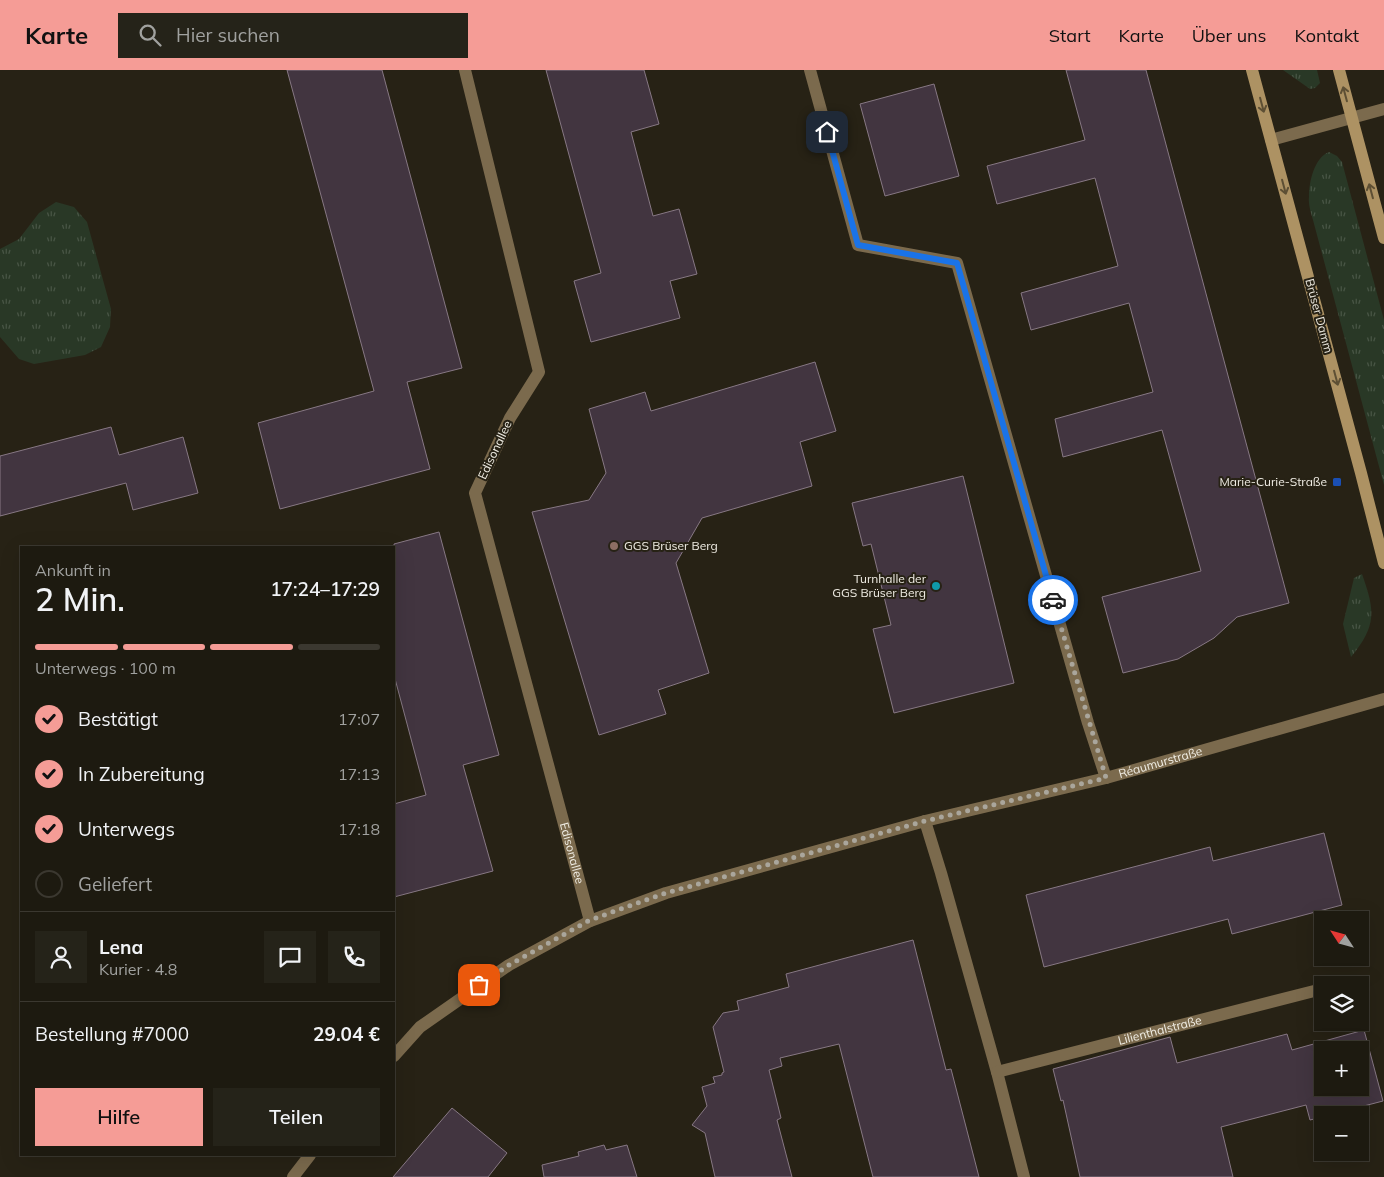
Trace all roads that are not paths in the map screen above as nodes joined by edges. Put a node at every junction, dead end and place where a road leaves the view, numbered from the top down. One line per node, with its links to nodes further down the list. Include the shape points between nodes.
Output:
1 (465, 70): 13 (street, Edisonallee, via 539,372 510,418 475,493)
2 (810, 70): 11 (street, via 858,245 957,263)
3 (1252, 70): 7 (street, Brüser Damm, one-way to 7)
4 (1339, 70): 6 (street, one-way to 4)
5 (1384, 109): 6 (street)
6 (1352, 118): 7 (street); 8 (street, one-way to 6)
7 (1271, 140): 9 (street, Brüser Damm, one-way to 9)
8 (1384, 238)
9 (1384, 563)
10 (1384, 699): 11 (street, Réaumurstraße)
11 (1106, 778): 12 (street, Réaumurstraße)
12 (925, 821): 13 (street, Réaumurstraße, via 666,893); 16 (street)
13 (590, 920): 15 (street, Réaumurstraße, via 509,965 420,1027)
14 (1314, 991): 16 (street, Lilienthalstraße)
15 (395, 1055)
16 (997, 1072): 19 (street)
17 (309, 1156): 18 (street)
18 (293, 1177)
19 (1024, 1177)

